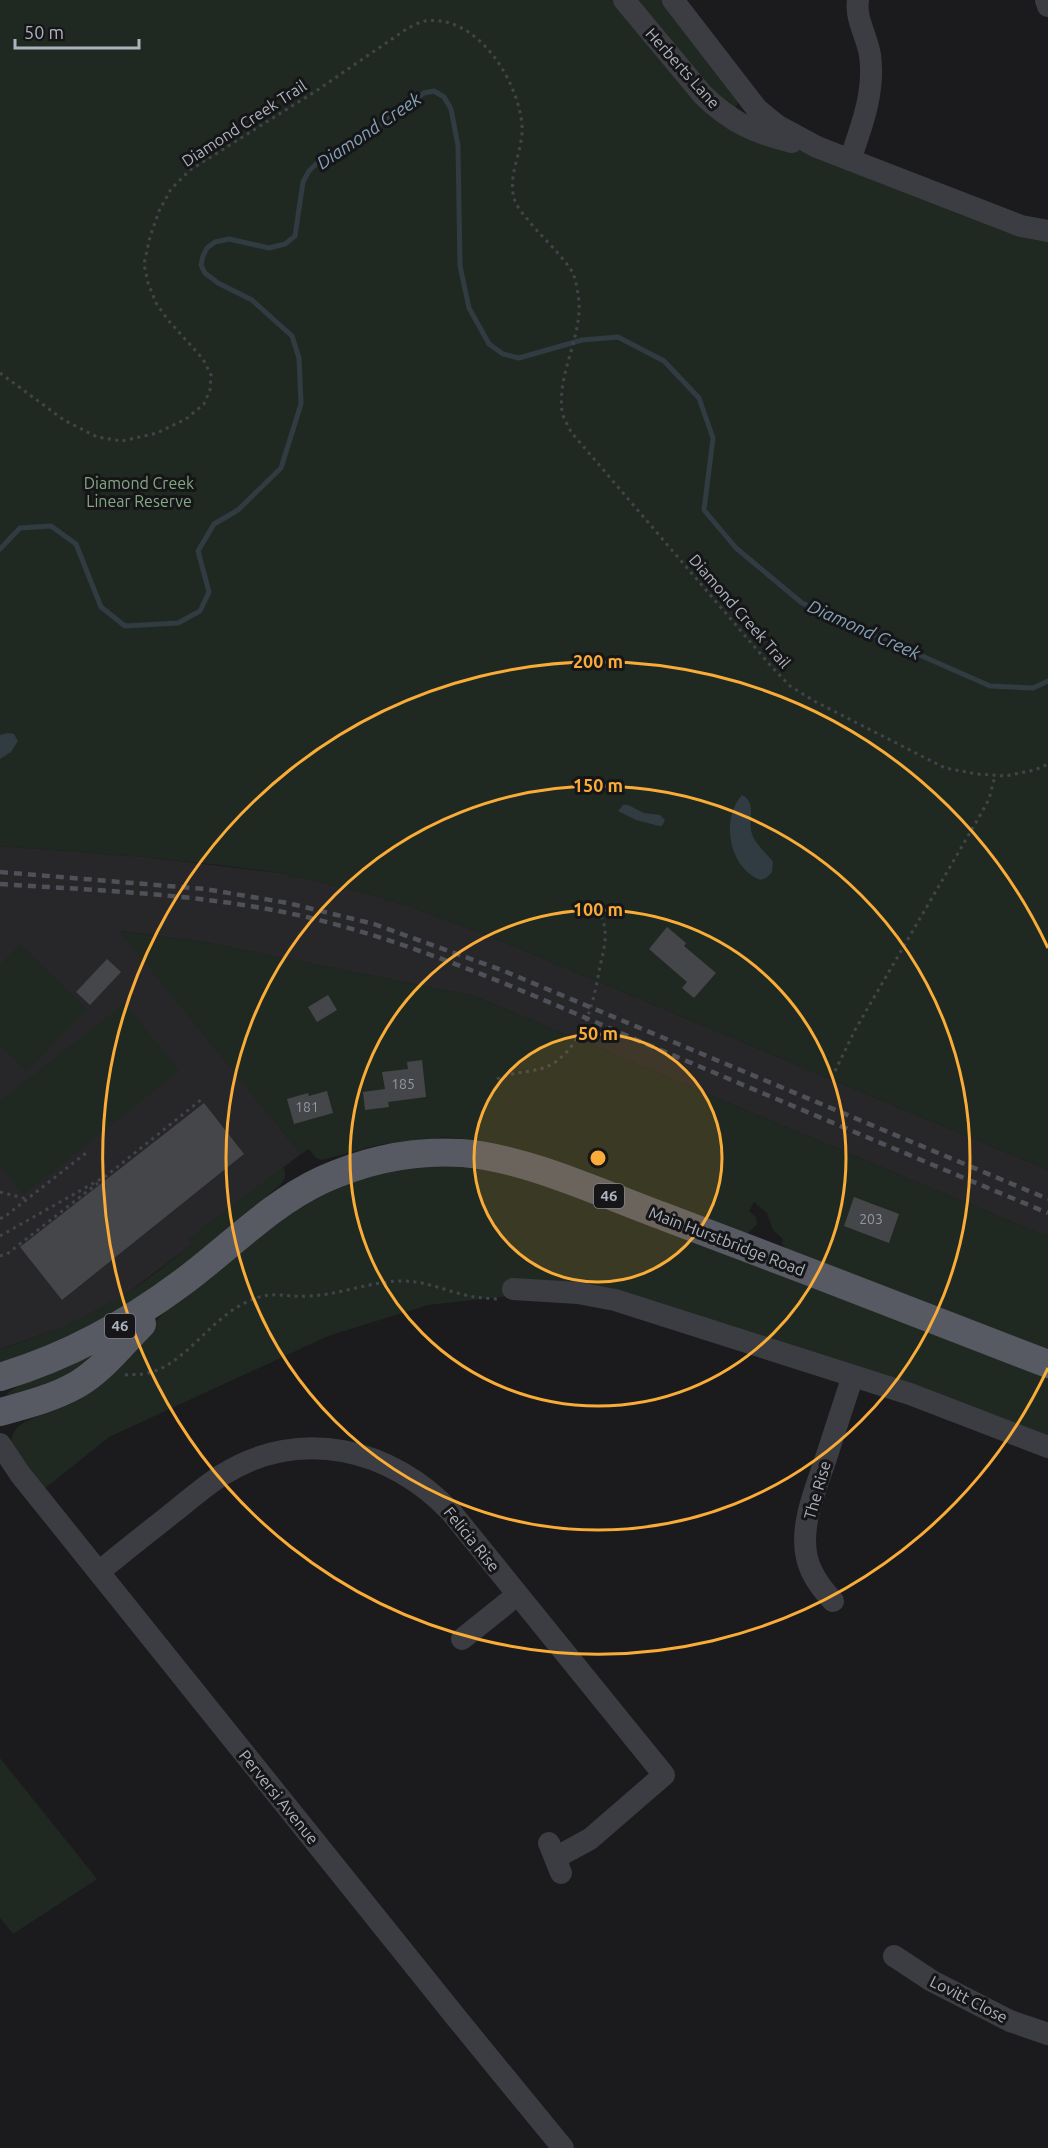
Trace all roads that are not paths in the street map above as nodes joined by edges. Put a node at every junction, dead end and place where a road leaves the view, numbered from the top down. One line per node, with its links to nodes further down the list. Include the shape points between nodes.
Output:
1 (624, 0): 7 (street, Herberts Lane, via 703,95)
2 (673, 0): 6 (street, Herberts Lane)
3 (858, 0): 9 (street, via 872,71 867,108)
4 (1046, 0): 5 (street)
5 (1048, 6)
6 (745, 93): 7 (street, via 746,101 738,112); 8 (street, Herberts Lane, via 766,118)
7 (724, 113): 8 (street, Herberts Lane, via 767,136)
8 (817, 147): 9 (street, Herberts Lane)
9 (850, 160): 10 (street, Herberts Lane, via 1022,226)
10 (1048, 231)
11 (184, 1282): 13 (main road, Main Hurstbridge Road / 46, via 297,1192 336,1173 400,1156 466,1154 554,1176); 15 (main road, Main Hurstbridge Road / 46, via 97,1339); 16 (main road, Main Hurstbridge Road / 46, via 79,1383 59,1394)
12 (506, 1294): 14 (street, via 578,1293 606,1298)
13 (1048, 1364)
14 (853, 1376): 18 (street); 21 (street, The Rise, via 812,1502 806,1535 811,1569)
15 (0, 1377)
16 (0, 1412)
17 (0, 1444): 19 (street, Perversi Avenue)
18 (1048, 1447)
19 (99, 1572): 20 (street, Felicia Rise, via 207,1485 240,1465 293,1450 334,1450 373,1458 427,1488); 26 (street, Perversi Avenue)
20 (517, 1595): 22 (street); 23 (street, Felicia Rise, via 664,1775 597,1834)
21 (833, 1601)
22 (462, 1639)
23 (555, 1858)
24 (894, 1956): 25 (street, Lovitt Close, via 932,1981 1010,2021)
25 (1048, 2034)
26 (563, 2148)

